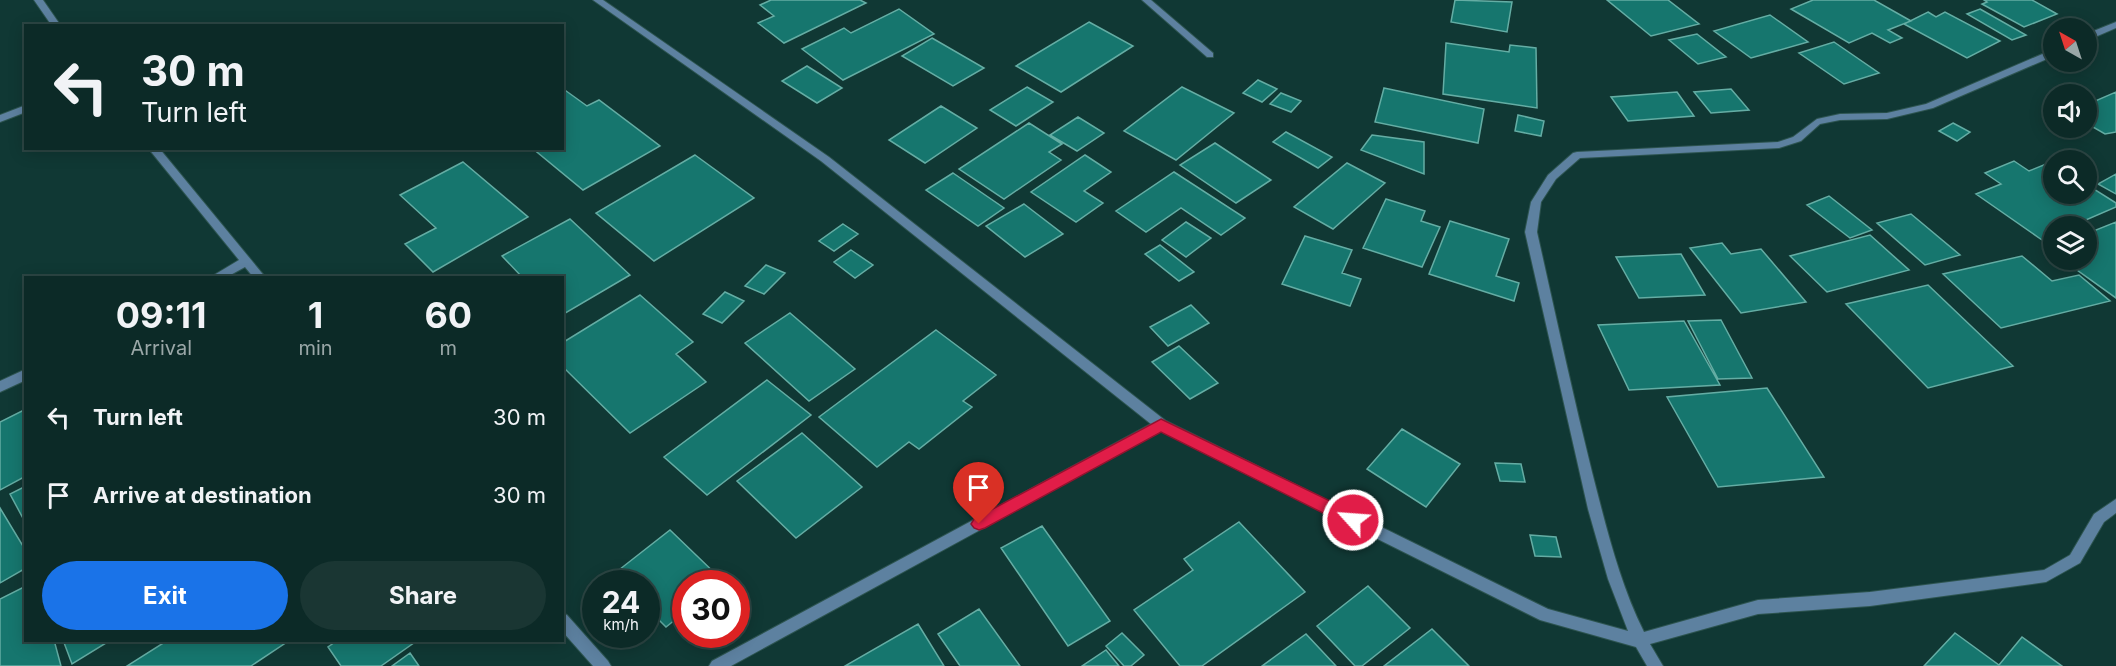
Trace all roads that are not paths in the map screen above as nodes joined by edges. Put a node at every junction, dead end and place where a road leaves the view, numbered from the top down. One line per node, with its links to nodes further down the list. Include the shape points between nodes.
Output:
1 (38, 0): 4 (street)
2 (597, 0): 17 (street, via 825,159)
3 (1146, 0): 7 (street)
4 (56, 24)
5 (2116, 25): 6 (street)
6 (2097, 33)
7 (1210, 55)
8 (2043, 57): 20 (street, via 1929,106 1887,116 1840,117 1817,122 1797,139 1779,145 1577,155 1552,177 1536,202 1531,232 1604,542)
9 (24, 109): 10 (street)
10 (0, 119)
11 (155, 150): 12 (street)
12 (246, 261): 13 (street); 14 (street)
13 (218, 276)
14 (259, 276)
15 (24, 375): 16 (street)
16 (0, 387)
17 (1161, 425): 20 (street, via 1545,615); 22 (street)
18 (2116, 505): 20 (street, via 2099,518 2074,559 2046,576 1870,599 1758,607)
19 (564, 622): 21 (street)
20 (1638, 641): 23 (street)
21 (603, 666)
22 (717, 666)
23 (1654, 666)

